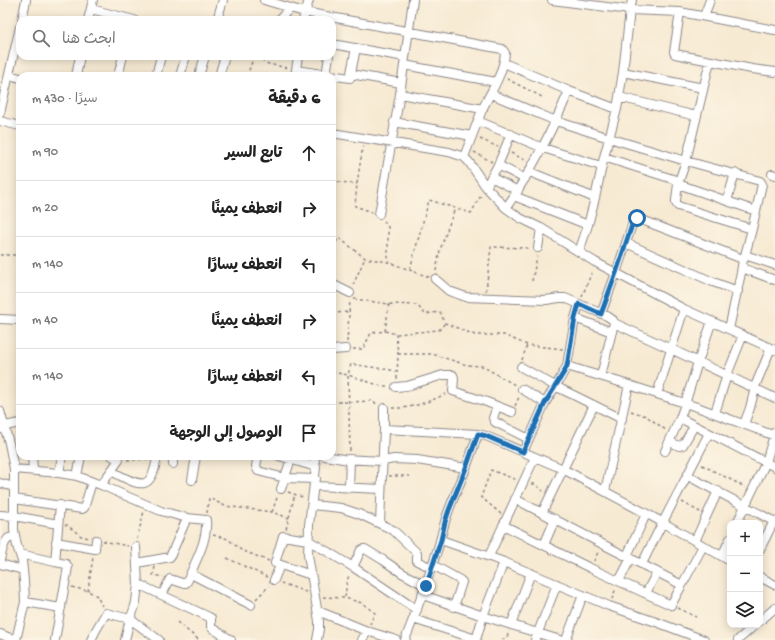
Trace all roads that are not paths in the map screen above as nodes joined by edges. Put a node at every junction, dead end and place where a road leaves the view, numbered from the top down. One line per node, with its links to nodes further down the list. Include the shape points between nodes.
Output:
1 (26, 0): 16 (street)
2 (93, 0): 13 (street)
3 (223, 0): 19 (street)
4 (264, 0): 12 (street)
5 (309, 0): 21 (street)
6 (413, 0): 25 (street)
7 (552, 0): 10 (street)
8 (632, 0): 14 (street)
9 (710, 0): 22 (street)
10 (563, 1): 11 (street)
11 (593, 3): 14 (street)
12 (290, 8): 20 (street); 21 (street)
13 (91, 9): 17 (street); 18 (street)
14 (630, 10): 15 (street); 48 (street)
15 (680, 12): 22 (street); 38 (street, via 674,53)
16 (23, 16)
17 (89, 16)
18 (117, 16)
19 (218, 16)
20 (283, 16)
21 (304, 16)
22 (704, 16): 24 (street)
23 (336, 21): 25 (street)
24 (775, 30)
25 (408, 32): 37 (street); 39 (street, via 502,49 505,53)
26 (16, 44): 51 (street)
27 (336, 45): 28 (street)
28 (356, 48): 37 (street); 50 (street)
29 (79, 60): 40 (street)
30 (122, 60): 41 (street)
31 (160, 60): 42 (street)
32 (185, 60): 43 (street)
33 (204, 60): 44 (street)
34 (224, 60): 45 (street)
35 (298, 60): 46 (street)
36 (328, 60): 47 (street)
37 (404, 61): 54 (street); 55 (street)
38 (710, 61): 49 (street); 56 (street)
39 (504, 64): 54 (street); 57 (street)
40 (77, 72)
41 (119, 72)
42 (157, 72)
43 (181, 72)
44 (199, 72)
45 (220, 72)
46 (296, 72)
47 (326, 72)
48 (623, 72): 56 (street); 60 (street)
49 (775, 72)
50 (351, 74): 52 (street, via 350,78); 55 (street)
51 (9, 75): 53 (street); 63 (street)
52 (336, 76)
53 (16, 77)
54 (498, 79): 59 (street)
55 (401, 83): 58 (street)
56 (703, 88): 64 (street)
57 (569, 91): 62 (street); 67 (street)
58 (400, 94): 61 (street); 68 (street)
59 (491, 94): 61 (street); 67 (street)
60 (619, 97): 62 (street); 64 (street)
61 (483, 109): 65 (street)
62 (617, 109): 73 (street)
63 (0, 113)
64 (696, 116): 78 (street)
65 (478, 120): 71 (street); 72 (street)
66 (0, 121): 69 (street)
67 (556, 121): 73 (street); 75 (street)
68 (394, 122): 72 (street); 74 (street)
69 (16, 125)
70 (336, 134): 74 (street)
71 (511, 134): 75 (street); 79 (street)
72 (472, 136): 76 (street)
73 (609, 138): 77 (street); 78 (street)
74 (391, 143): 76 (street, via 449,152); 91 (street)
75 (543, 148): 80 (street); 82 (street)
76 (464, 157): 85 (street)
77 (604, 157): 80 (street); 84 (street)
78 (686, 161): 81 (street); 84 (street)
79 (498, 165): 82 (street); 83 (street)
80 (602, 166): 87 (street)
81 (735, 173): 88 (street); 90 (street, via 762,182)
82 (527, 176): 86 (street); 87 (street)
83 (491, 177): 85 (street); 86 (street)
84 (679, 183): 88 (street); 94 (street, via 676,200 678,206)
85 (486, 187): 89 (street)
86 (516, 194): 89 (street); 92 (street)
87 (595, 198): 92 (street)
88 (728, 201): 90 (street)
89 (506, 208): 93 (street)
90 (756, 211): 94 (street)
91 (379, 214)
92 (588, 225): 97 (street)
93 (541, 228): 96 (street); 97 (street)
94 (752, 229): 98 (street)
95 (626, 243): 98 (street, via 637,218); 101 (street); 105 (street)
96 (538, 248)
97 (579, 252): 101 (street)
98 (744, 257): 99 (street); 100 (street)
99 (775, 265)
100 (742, 268): 103 (street); 105 (street)
101 (616, 273): 108 (street); 109 (street)
102 (435, 279): 107 (street, via 454,294 466,297 546,300 565,298)
103 (775, 280)
104 (336, 286): 106 (street)
105 (738, 291): 115 (street)
106 (350, 293)
107 (579, 304): 109 (street); 110 (street)
108 (684, 308): 113 (street); 119 (street)
109 (601, 314): 114 (street)
110 (575, 318): 116 (street); 123 (street)
111 (0, 319): 112 (street)
112 (16, 320)
113 (712, 321): 115 (street); 122 (street)
114 (614, 323): 116 (street); 119 (street)
115 (729, 329): 117 (street)
116 (612, 332): 126 (street)
117 (743, 335): 120 (street); 125 (street)
118 (346, 349): 121 (street)
119 (672, 349): 122 (street); 132 (street)
120 (773, 349): 131 (street)
121 (336, 350)
122 (698, 362): 125 (street); 135 (street)
123 (567, 366): 126 (street); 128 (street)
124 (521, 367): 128 (street)
125 (727, 375): 131 (street); 141 (street)
126 (601, 376): 127 (street)
127 (629, 385): 132 (street); 143 (street)
128 (555, 386): 134 (street); 136 (street)
129 (396, 387): 137 (street, via 450,374 454,376 453,391)
130 (522, 389): 134 (street)
131 (755, 389): 133 (street); 145 (street)
132 (657, 394): 135 (street)
133 (775, 398)
134 (545, 403): 153 (street)
135 (685, 404): 141 (street); 142 (street)
136 (594, 405): 143 (street); 174 (street)
137 (497, 406): 140 (street); 153 (street, via 493,418 495,422)
138 (384, 408): 148 (street)
139 (0, 411): 147 (street)
140 (512, 412)
141 (715, 413): 145 (street)
142 (680, 418): 146 (street); 152 (street)
143 (622, 419): 191 (street)
144 (16, 424): 147 (street)
145 (744, 424): 151 (street)
146 (694, 426): 149 (street); 152 (street, via 682,445 679,446)
147 (2, 428): 175 (street, via 12,454)
148 (384, 429): 150 (street); 169 (street)
149 (709, 433): 170 (street); 180 (street)
150 (478, 434): 155 (street); 173 (street)
151 (774, 434): 170 (street)
152 (671, 438): 154 (street)
153 (528, 439): 155 (street)
154 (665, 451)
155 (523, 452): 157 (street)
156 (336, 457): 158 (street)
157 (535, 457): 174 (street); 194 (street)
158 (350, 459): 169 (street); 188 (street)
159 (32, 460): 176 (street)
160 (61, 460): 178 (street)
161 (80, 460): 179 (street)
162 (115, 460): 177 (street)
163 (156, 460): 177 (street, via 150,480 146,483 134,483)
164 (195, 460): 182 (street)
165 (257, 460): 181 (street, via 258,471)
166 (291, 460): 181 (street)
167 (294, 460): 171 (street)
168 (315, 460): 171 (street)
169 (383, 461): 173 (street, via 411,460); 190 (street)
170 (766, 462): 172 (street); 197 (street)
171 (316, 467): 184 (street)
172 (775, 467)
173 (466, 468): 213 (street, via 449,510)
174 (563, 468): 191 (street); 198 (street)
175 (14, 469): 176 (street); 187 (street)
176 (33, 470): 178 (street)
177 (111, 472): 186 (street)
178 (59, 473): 179 (street)
179 (77, 476): 183 (street)
180 (688, 476): 192 (street); 206 (street)
181 (285, 478): 184 (street); 189 (street)
182 (192, 480)
183 (92, 482): 186 (street); 195 (street, via 84,508)
184 (315, 482): 188 (street); 196 (street)
185 (0, 483): 187 (street)
186 (101, 485): 202 (street, via 161,511)
187 (14, 487): 193 (street)
188 (349, 488): 190 (street)
189 (281, 489)
190 (381, 489): 209 (street)
191 (605, 491): 199 (street)
192 (718, 491): 197 (street); 214 (street)
193 (14, 499): 195 (street); 201 (street)
194 (515, 499): 198 (street); 205 (street)
195 (60, 505): 208 (street)
196 (312, 505): 209 (street, via 349,510); 212 (street)
197 (746, 506): 204 (street); 207 (street)
198 (542, 513): 203 (street)
199 (646, 514): 206 (street); 224 (street)
200 (0, 515): 201 (street)
201 (14, 516): 208 (street); 210 (street)
202 (187, 518): 228 (street, via 170,557); 238 (street, via 206,520 202,547)
203 (555, 520): 217 (street); 224 (street)
204 (739, 520)
205 (505, 522): 217 (street); 222 (street)
206 (662, 522): 214 (street); 232 (street)
207 (775, 522): 216 (street)
208 (58, 524): 215 (street)
209 (380, 524): 233 (street, via 393,530 416,552 417,561)
210 (15, 538): 221 (street); 226 (street, via 10,537 6,541)
211 (96, 540): 215 (street, via 95,549)
212 (308, 540): 231 (street, via 283,536); 234 (street); 239 (street)
213 (441, 540): 222 (street); 233 (street)
214 (695, 541): 219 (street)
215 (56, 542): 227 (street)
216 (763, 543)
217 (544, 545): 242 (street)
218 (727, 545): 223 (street)
219 (704, 546): 223 (street); 245 (street)
220 (136, 547): 228 (street)
221 (20, 554): 227 (street); 235 (street)
222 (489, 556): 229 (street)
223 (722, 556): 225 (street)
224 (629, 557): 232 (street); 242 (street)
225 (727, 559)
226 (0, 560)
227 (54, 562): 255 (street, via 66,564 68,567)
228 (137, 562): 243 (street)
229 (504, 562): 237 (street); 259 (street)
230 (0, 564): 235 (street)
231 (277, 564): 239 (street); 241 (street)
232 (642, 564): 236 (street)
233 (432, 566): 247 (street); 254 (street, via 462,582)
234 (353, 567): 247 (street, via 361,550 365,549); 257 (street)
235 (23, 570): 252 (street)
236 (657, 572): 245 (street); 248 (street)
237 (531, 573): 244 (street); 263 (street)
238 (191, 574): 249 (street, via 185,583 170,579); 253 (street)
239 (311, 575): 258 (street)
240 (763, 579): 246 (street)
241 (274, 580)
242 (619, 581): 248 (street)
243 (138, 584): 249 (street); 261 (street)
244 (557, 584): 251 (street); 267 (street)
245 (682, 585): 248 (street, via 671,605)
246 (775, 585)
247 (426, 586): 250 (street)
248 (646, 593)
249 (162, 595): 274 (street, via 211,618 212,628)
250 (423, 595): 254 (street); 257 (street)
251 (583, 595): 280 (street); 281 (street)
252 (25, 602): 255 (street); 269 (street)
253 (251, 605)
254 (454, 607): 259 (street)
255 (61, 608): 270 (street)
256 (775, 608): 260 (street)
257 (417, 610): 262 (street)
258 (318, 611): 265 (street); 275 (street)
259 (483, 616): 263 (street); 268 (street)
260 (763, 618)
261 (130, 619): 271 (street, via 106,613); 272 (street); 273 (street)
262 (414, 619): 268 (street); 278 (street)
263 (511, 625): 267 (street)
264 (752, 628): 282 (street)
265 (367, 630): 276 (street); 277 (street)
266 (1, 637): 269 (street)
267 (536, 637): 279 (street)
268 (476, 639)
269 (16, 640)
270 (55, 640)
271 (91, 640)
272 (125, 640)
273 (159, 640)
274 (231, 640)
275 (317, 640)
276 (362, 640)
277 (396, 640)
278 (405, 640)
279 (560, 640)
280 (566, 640)
281 (704, 640)
282 (738, 640)

